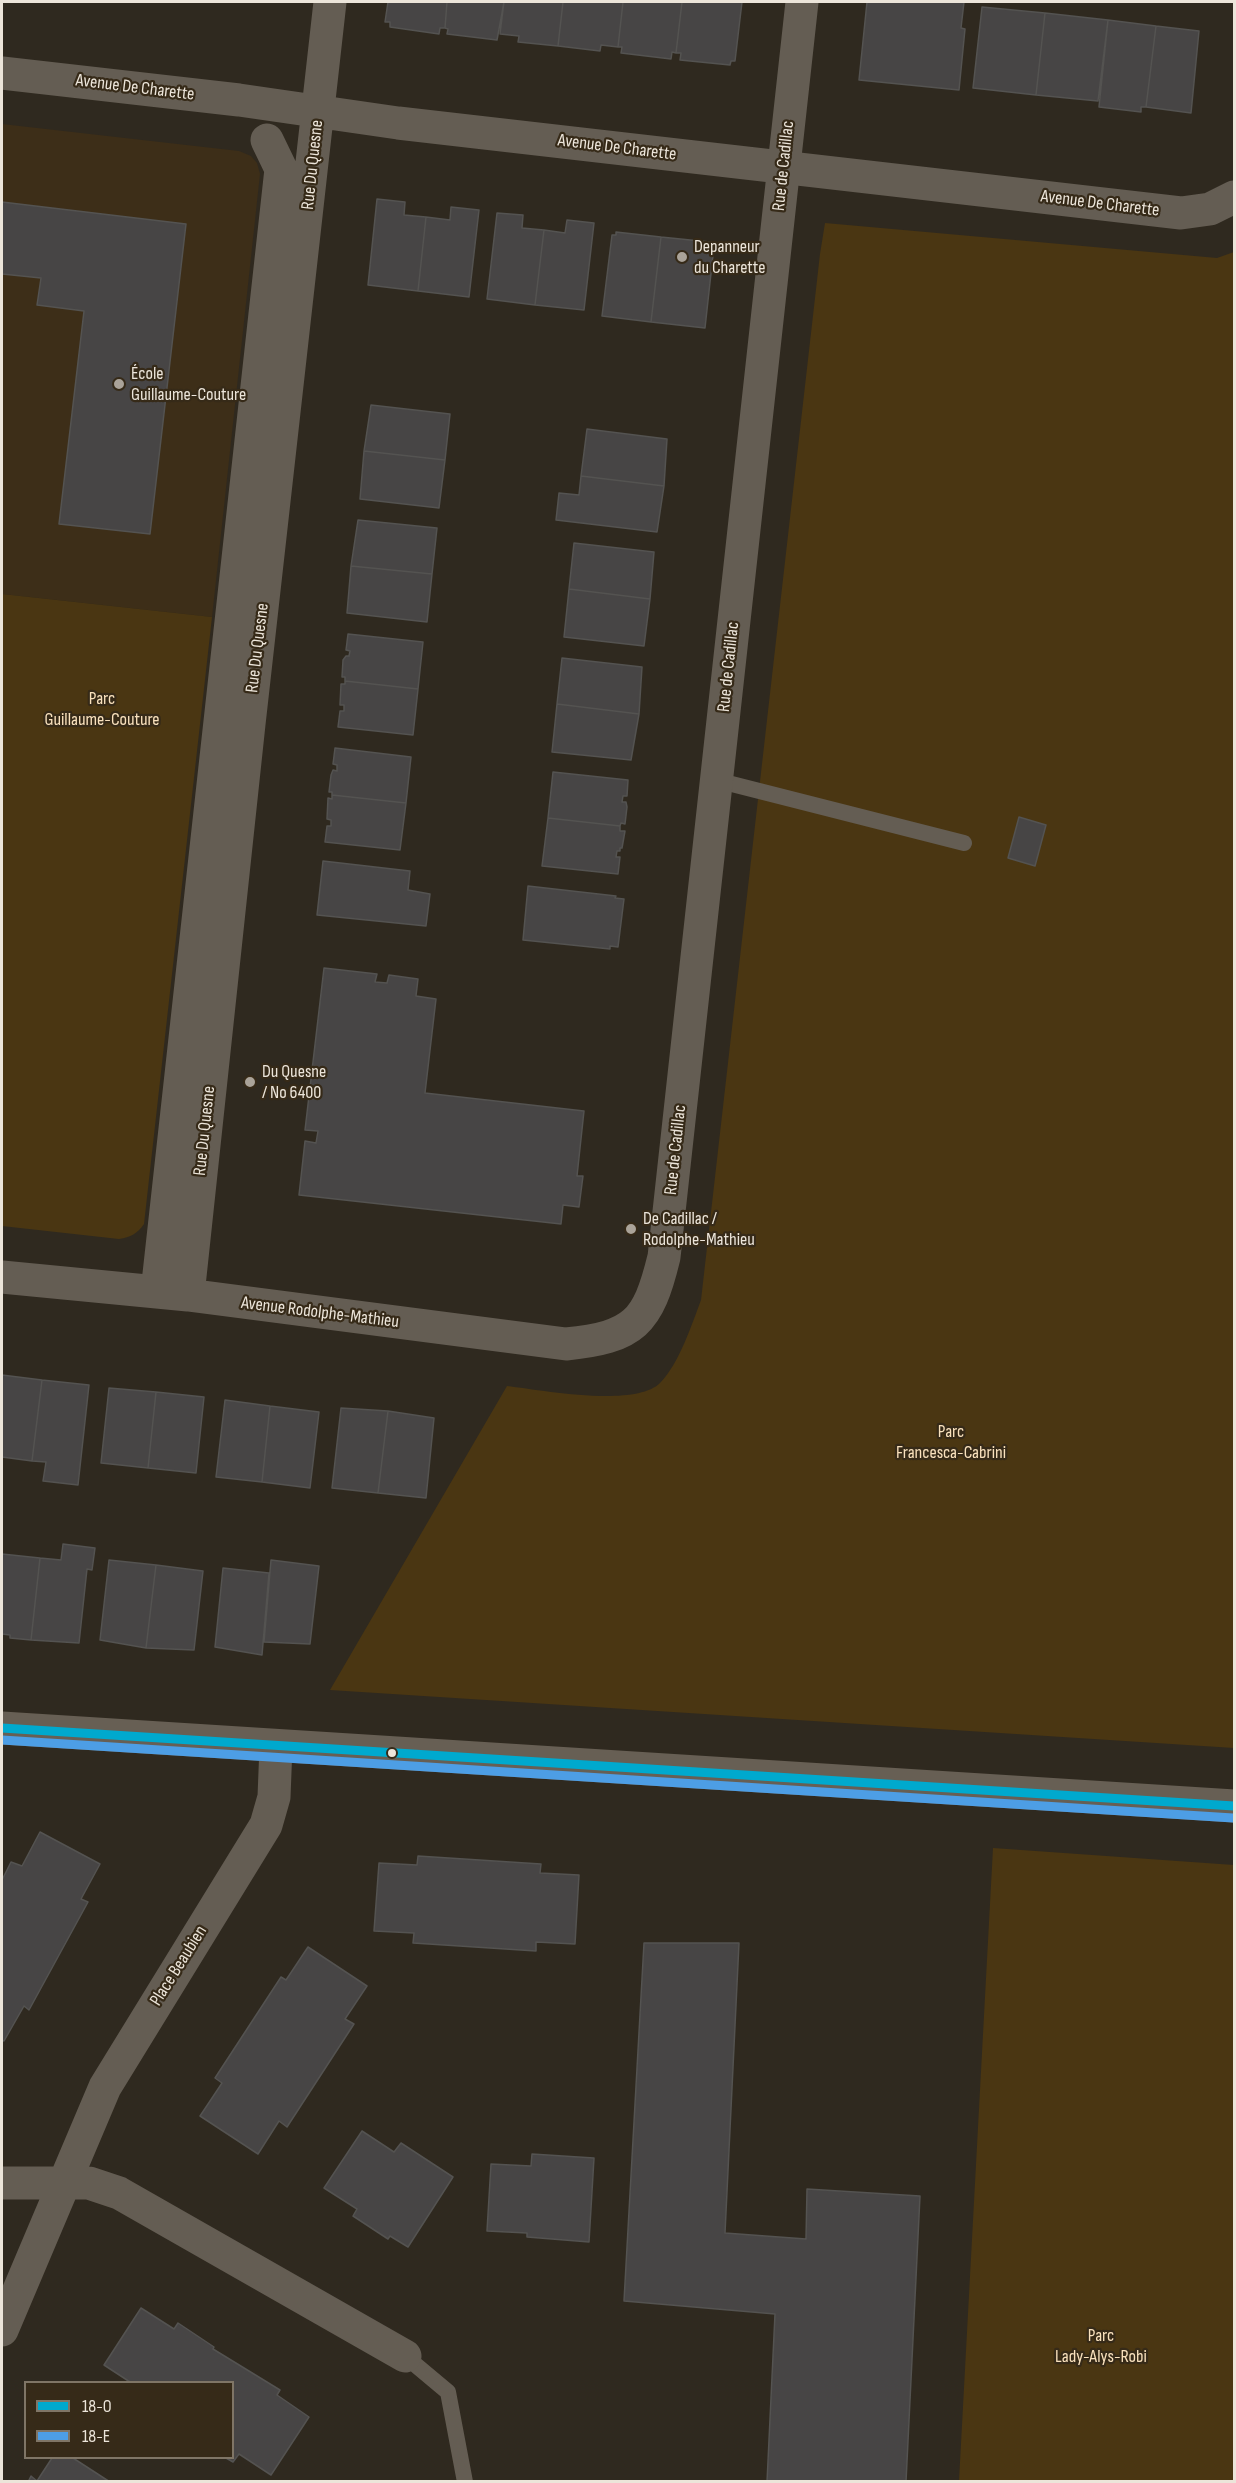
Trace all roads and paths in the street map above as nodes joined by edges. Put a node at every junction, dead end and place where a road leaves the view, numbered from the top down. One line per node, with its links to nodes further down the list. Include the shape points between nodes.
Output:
1 (330, 2): 4 (street, Rue Du Quesne)
2 (802, 2): 6 (street, Rue de Cadillac)
3 (2, 73): 4 (street, Avenue De Charette)
4 (319, 111): 6 (street, Avenue De Charette); 11 (street, Rue Du Quesne, via 249,724)
5 (267, 140): 11 (street, via 281,169)
6 (784, 167): 7 (street, Avenue De Charette, via 1181,213 1210,209); 8 (street, Rue de Cadillac)
7 (1233, 198)
8 (716, 780): 9 (lane); 12 (street, Rue de Cadillac, via 664,1257 655,1292)
9 (964, 843)
10 (2, 1276): 11 (street, Avenue Rodolphe-Mathieu)
11 (172, 1294): 12 (street, Avenue Rodolphe-Mathieu, via 566,1344 602,1340)
12 (634, 1325)
13 (2, 1728): 14 (street)
14 (276, 1746): 15 (street); 16 (street, Place Beaubien, via 274,1797 266,1825 105,2087)
15 (1234, 1806)
16 (66, 2182): 17 (street); 18 (street, Place Beaubien); 19 (street, via 89,2183 145,2205)
17 (2, 2183)
18 (2, 2330)
19 (405, 2356): 20 (lane, via 448,2392)
20 (465, 2481)

